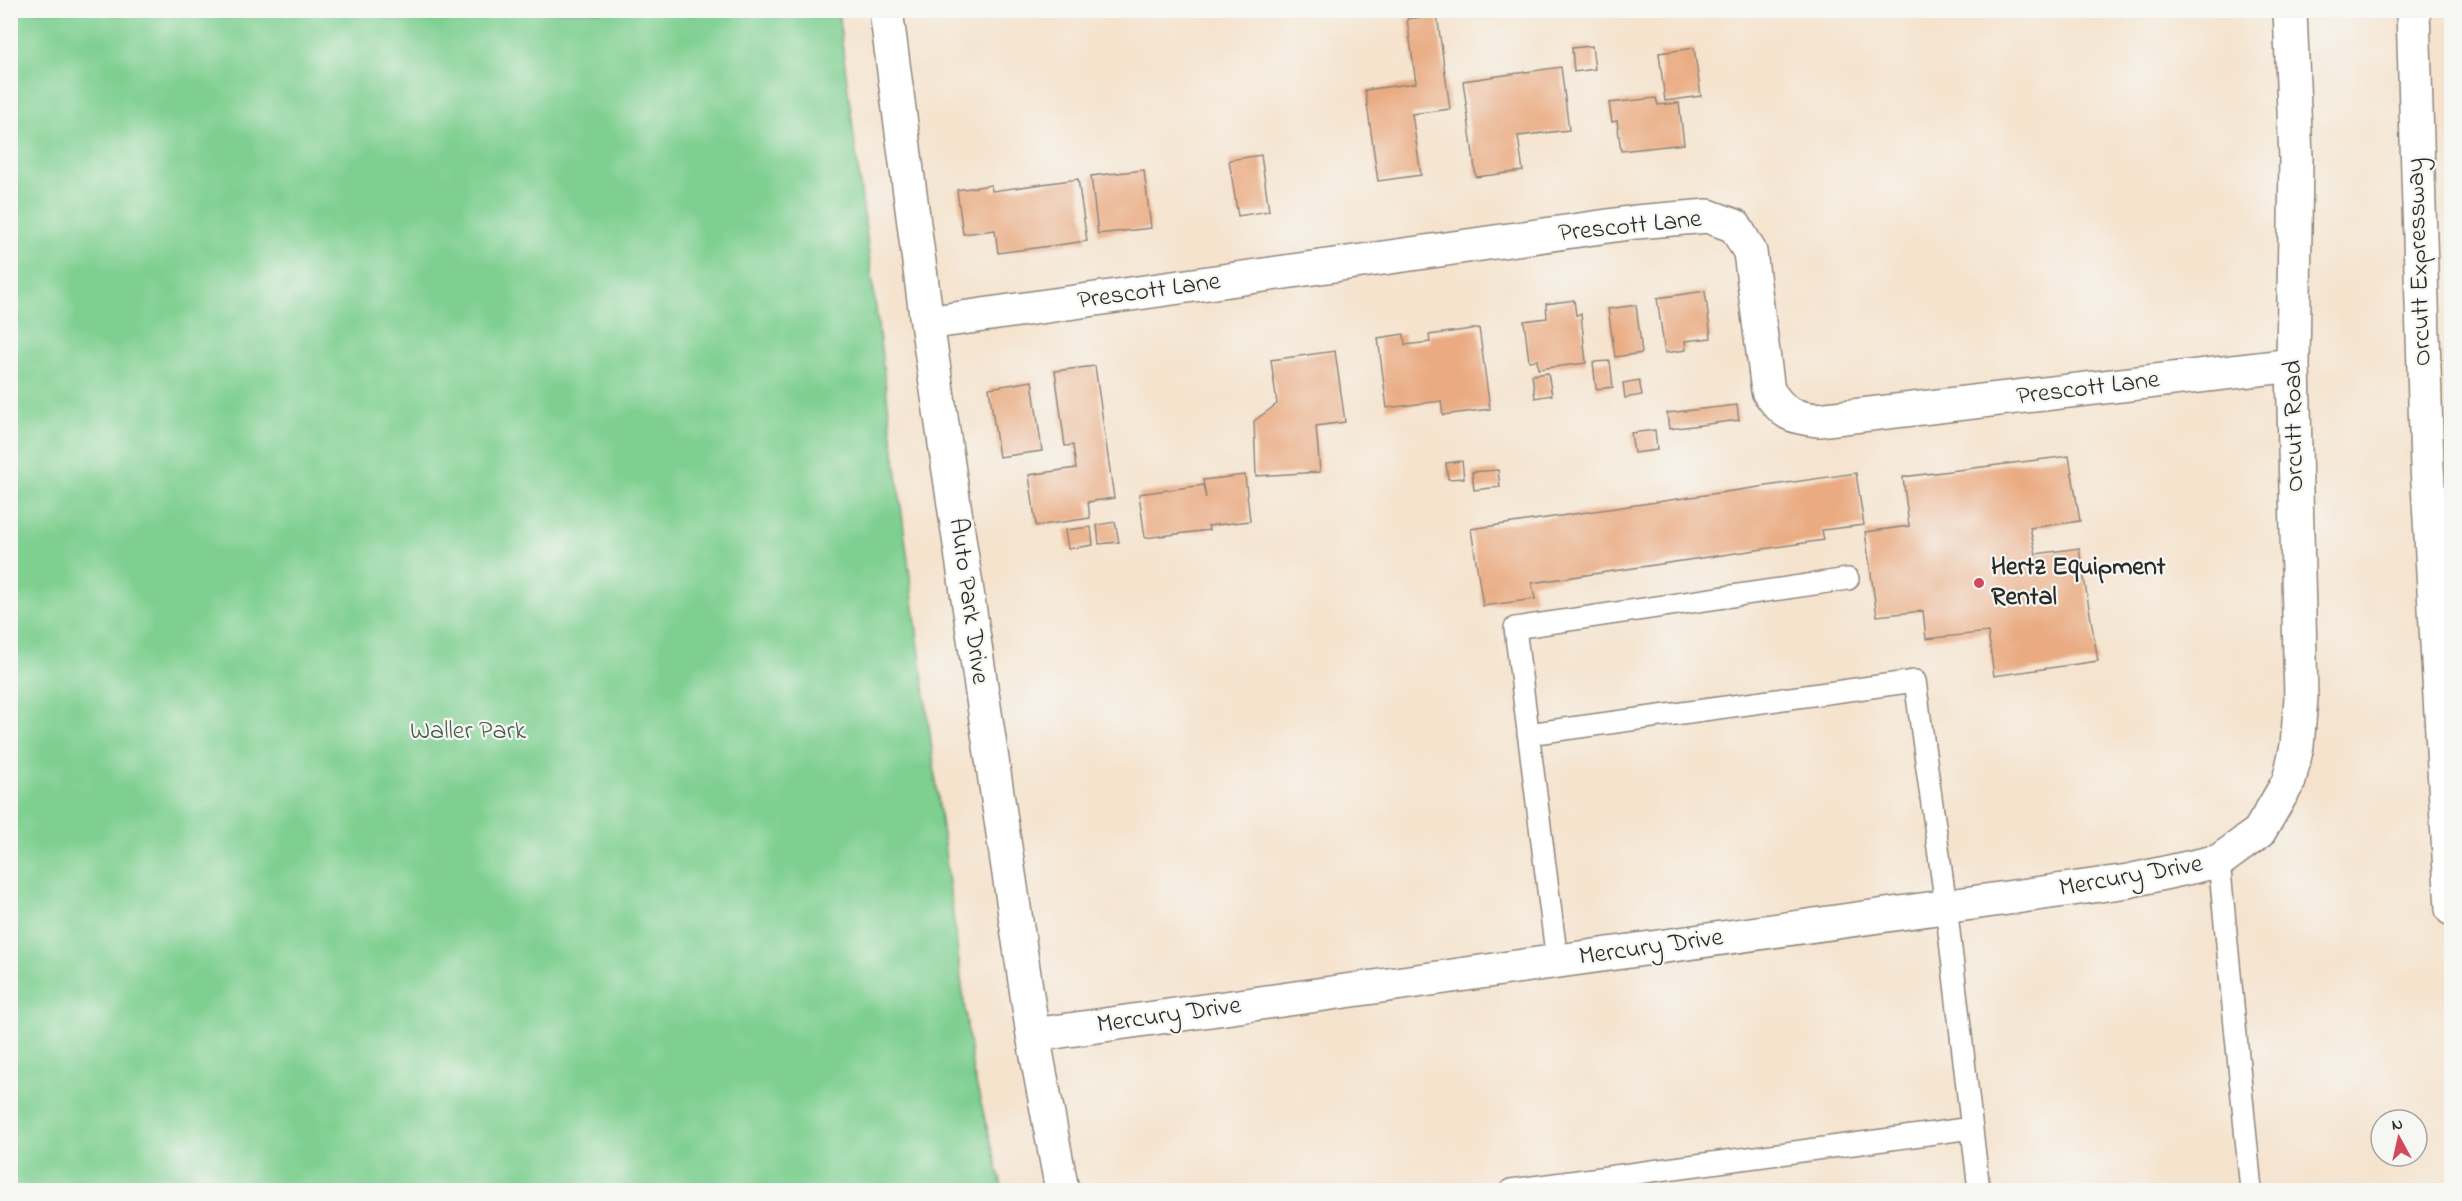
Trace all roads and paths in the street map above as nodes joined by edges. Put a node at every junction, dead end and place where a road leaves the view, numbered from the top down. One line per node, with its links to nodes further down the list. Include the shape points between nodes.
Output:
1 (886, 10): 4 (main road, Auto Park Drive)
2 (2290, 10): 5 (main road, Orcutt Road, via 2296,159)
3 (2413, 10): 11 (main road, Orcutt Expressway, via 2427,466)
4 (927, 323): 5 (main road, Prescott Lane, via 1636,222 1708,216 1735,226 1750,252 1768,391 1781,410 1797,418 1818,420); 13 (main road, Auto Park Drive)
5 (2293, 365): 8 (main road, Orcutt Road, via 2301,698 2289,781)
6 (1848, 579): 7 (lane, via 1515,628)
7 (1528, 734): 10 (lane, via 1915,681); 12 (lane)
8 (2259, 832): 9 (main road, Mercury Drive)
9 (2219, 861): 10 (main road, Mercury Drive, via 2128,881); 18 (lane)
10 (1946, 906): 12 (main road, Mercury Drive); 14 (lane)
11 (2451, 909)
12 (1557, 961): 13 (main road, Mercury Drive)
13 (1033, 1035): 15 (main road, Auto Park Drive)
14 (1972, 1128): 16 (lane); 17 (lane)
15 (1062, 1191)
16 (1511, 1191)
17 (1979, 1191)
18 (2252, 1191)

